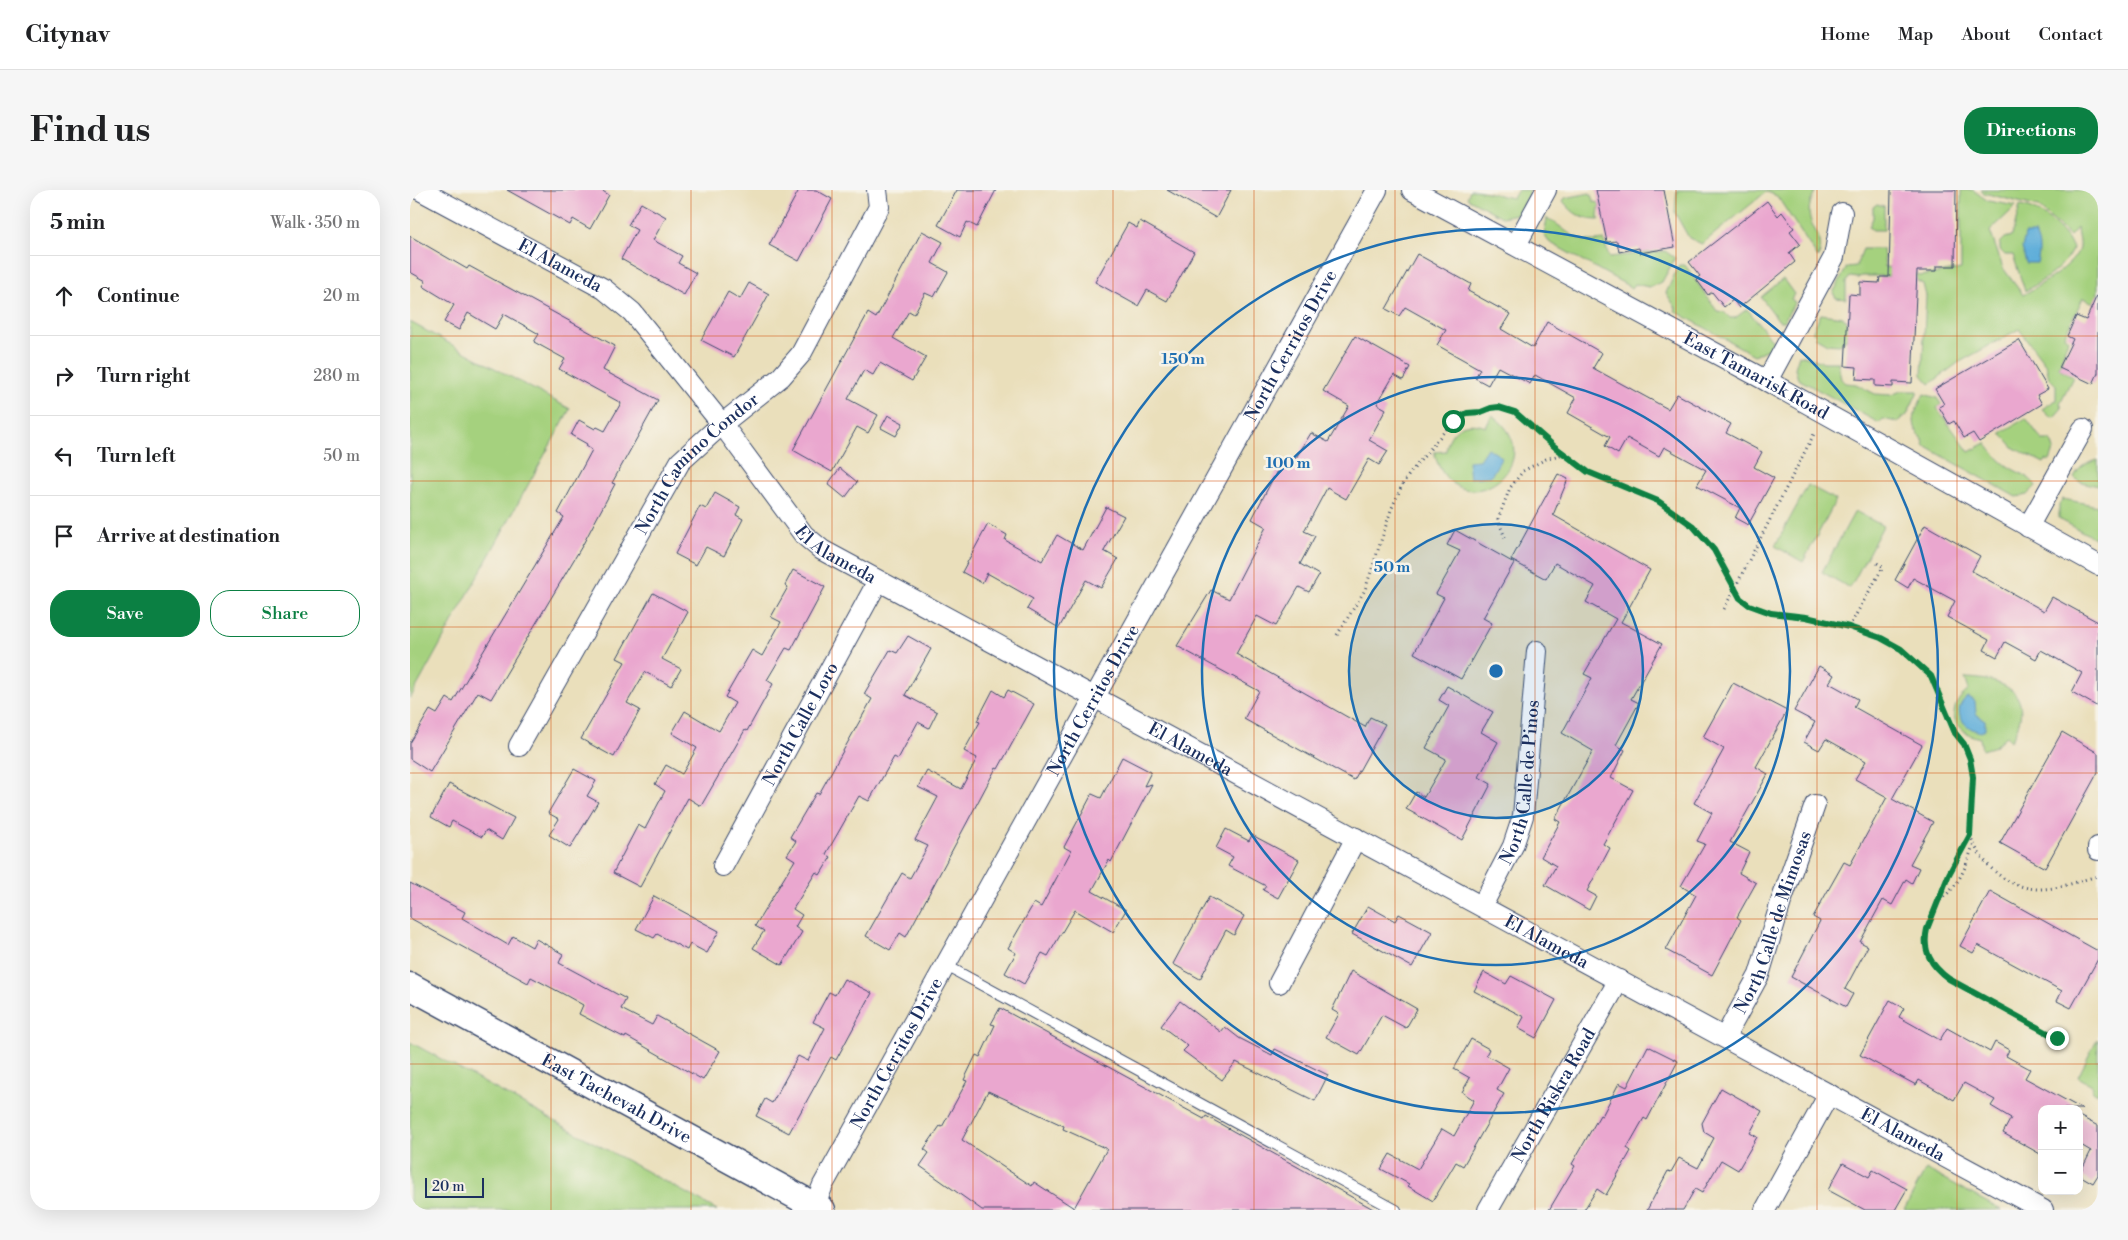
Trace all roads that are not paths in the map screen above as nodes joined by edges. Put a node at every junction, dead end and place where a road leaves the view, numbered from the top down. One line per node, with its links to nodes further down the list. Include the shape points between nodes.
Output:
1 (420, 190): 9 (street, El Alameda, via 604,289 632,312)
2 (877, 190): 9 (street, North Camino Condor, via 879,207 801,354 782,377)
3 (1378, 190): 15 (street, North Cerritos Drive)
4 (1412, 190): 7 (street, East Tamarisk Road)
5 (1546, 190): 7 (street)
6 (1842, 213): 8 (street, via 1834,257)
7 (1516, 245): 8 (street, East Tamarisk Road)
8 (1767, 381): 11 (street, East Tamarisk Road)
9 (722, 424): 13 (street, El Alameda, via 804,534 822,550); 16 (street, North Camino Condor, via 680,462)
10 (2083, 428): 11 (street)
11 (2028, 527): 12 (street, East Tamarisk Road)
12 (2098, 565)
13 (878, 581): 15 (street, El Alameda); 19 (street, North Calle Loro)
14 (1537, 651): 20 (street, North Calle de Pinos, via 1523,816 1513,846)
15 (1094, 696): 18 (street, El Alameda); 21 (street, North Cerritos Drive)
16 (519, 746)
17 (1815, 805): 25 (street, North Calle de Mimosas, via 1759,975)
18 (1356, 838): 20 (street, El Alameda); 23 (street)
19 (723, 866)
20 (1482, 906): 22 (street, El Alameda)
21 (945, 965): 27 (street, North Cerritos Drive, via 823,1185); 28 (lane)
22 (1619, 980): 25 (street, El Alameda); 29 (street, North Biskra Road)
23 (1279, 983)
24 (410, 986): 27 (street, East Tachevah Drive)
25 (1725, 1038): 26 (street, El Alameda)
26 (1828, 1094): 30 (street); 31 (street, El Alameda)
27 (817, 1209)
28 (1396, 1210)
29 (1488, 1210)
30 (1765, 1210)
31 (2043, 1210)

